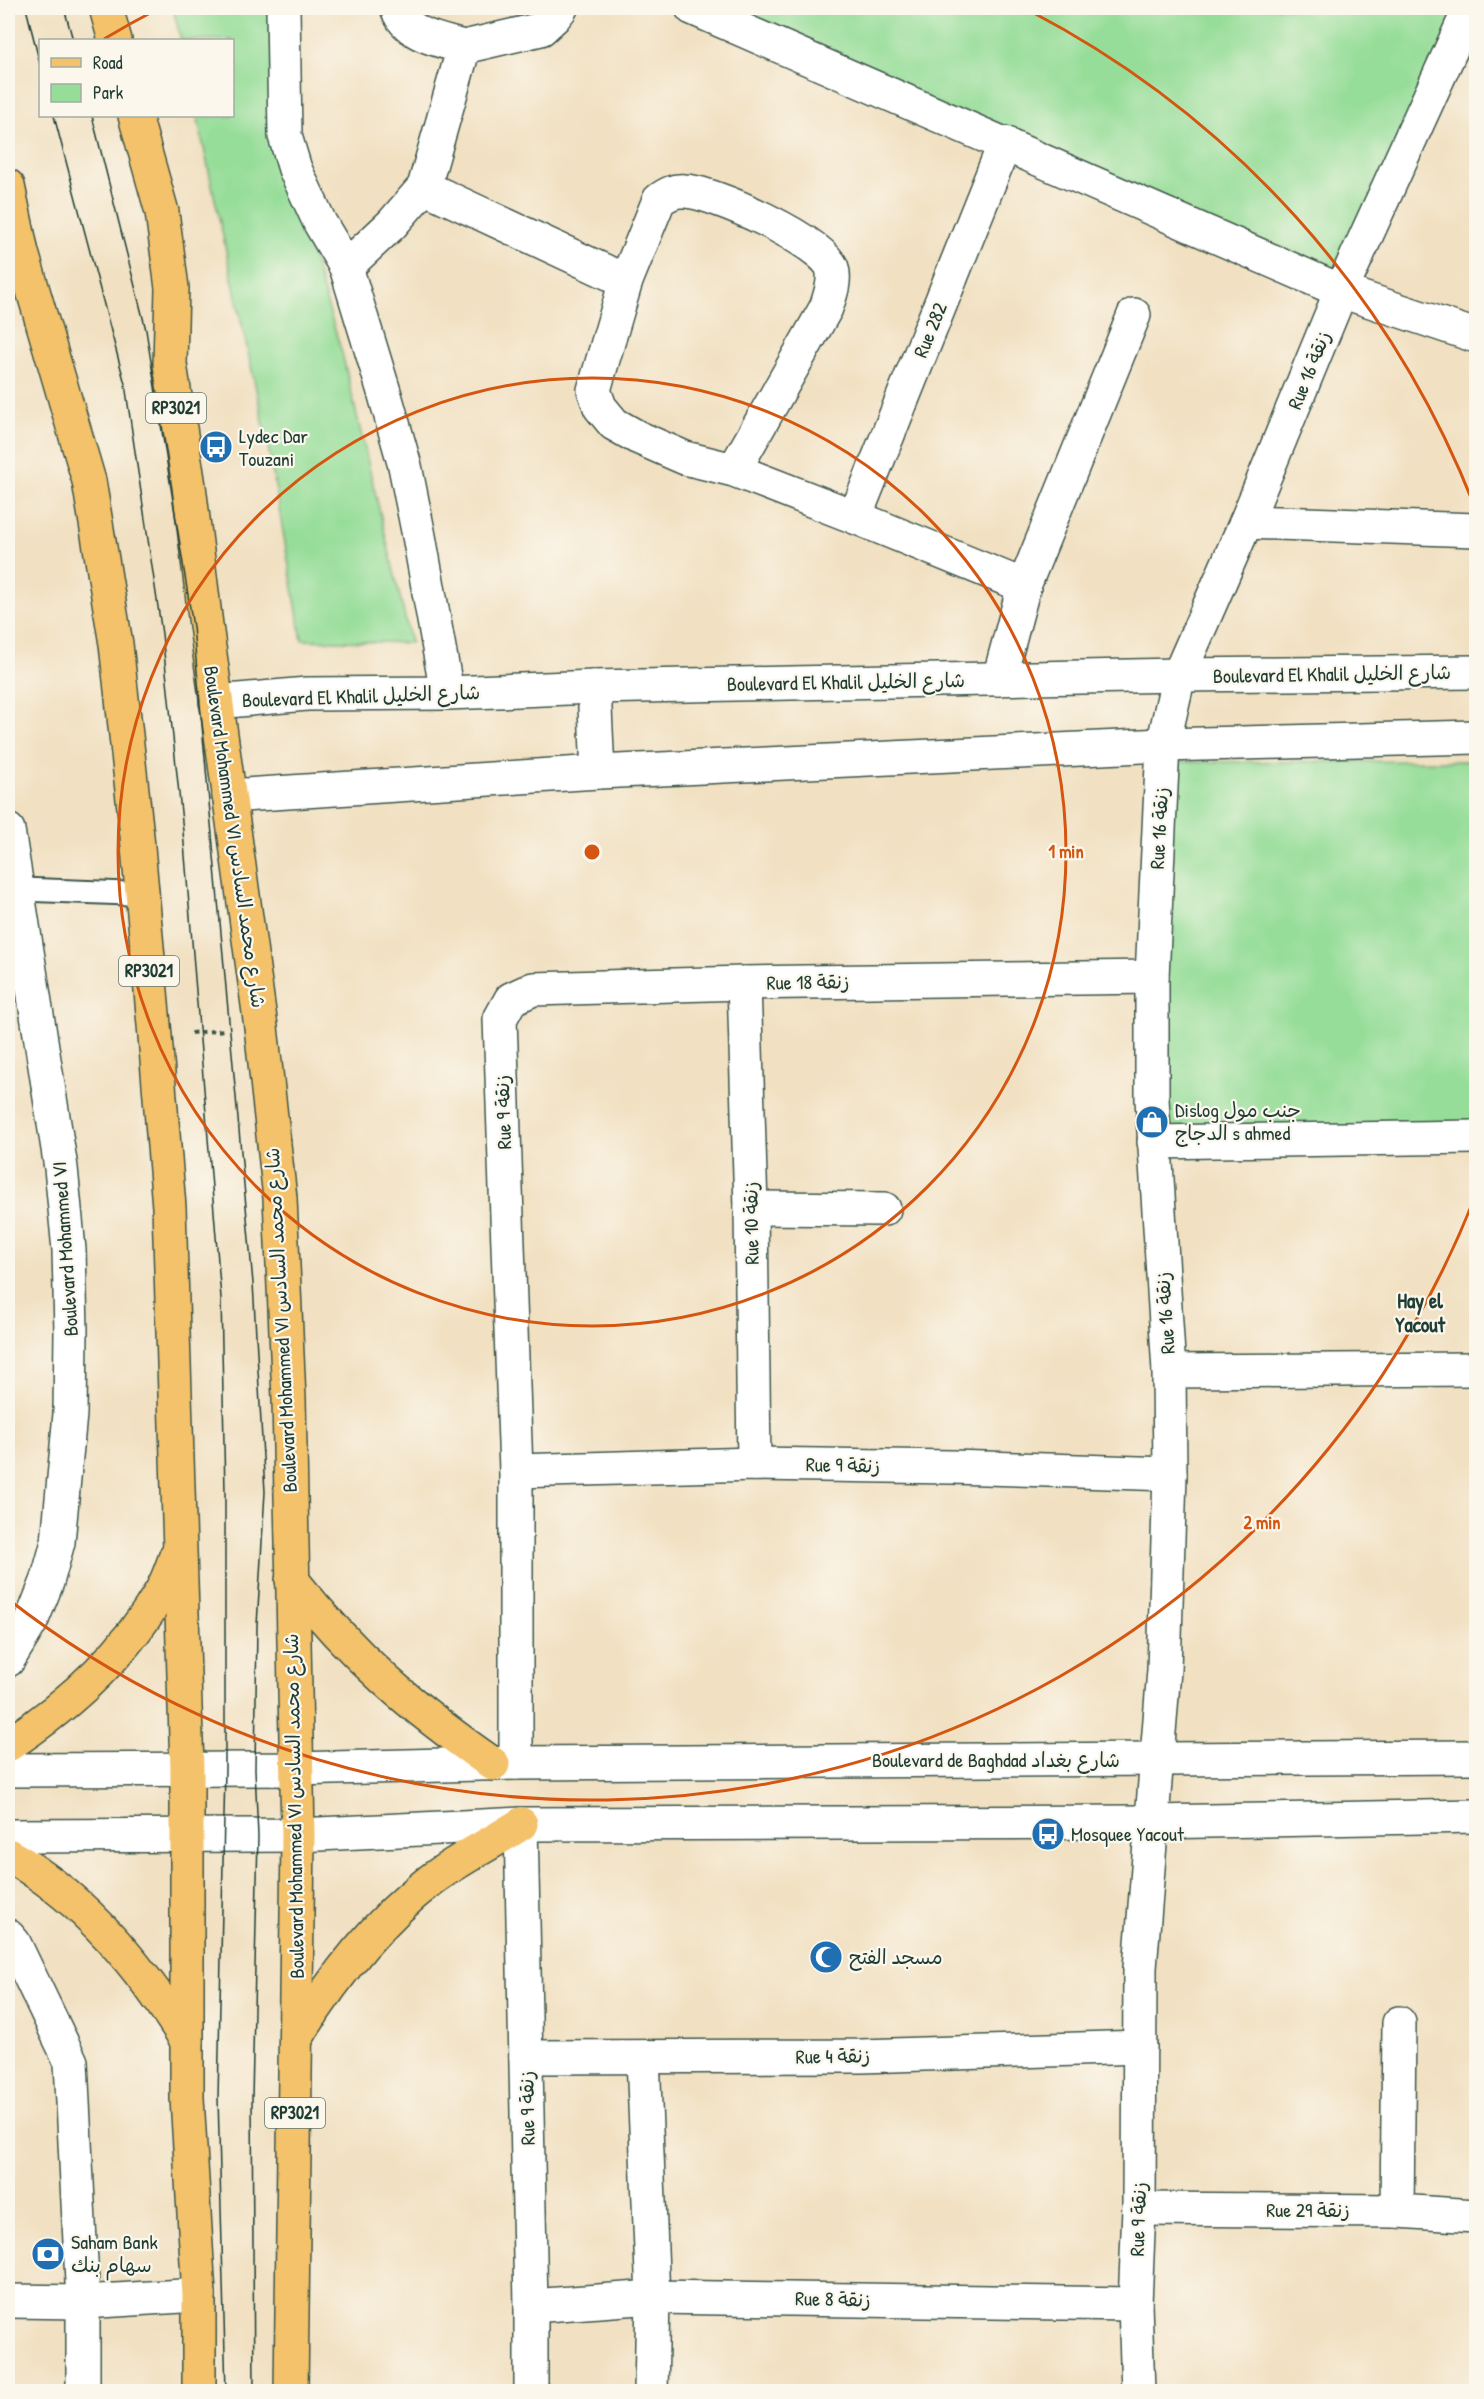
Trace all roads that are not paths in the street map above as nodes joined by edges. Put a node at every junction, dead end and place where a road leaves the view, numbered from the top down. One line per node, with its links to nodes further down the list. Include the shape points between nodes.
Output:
1 (106, 8): 7 (main road)
2 (283, 8): 13 (street, via 285,136 292,162)
3 (397, 8): 8 (street, via 420,34)
4 (561, 8): 8 (street, via 541,29)
5 (692, 8): 10 (street)
6 (1470, 8): 15 (street, Rue 16 زنقة)
7 (115, 39)
8 (464, 47): 12 (street)
9 (135, 117): 28 (main road, Boulevard Mohammed VI شارع محمد السادس / RP3021, via 162,212 172,288 170,364)
10 (1005, 143): 15 (street); 19 (street, Rue 282)
11 (8, 186): 35 (main road, RP3021, via 22,253 89,481 116,644)
12 (424, 187): 13 (street, via 392,224); 14 (street)
13 (345, 267): 27 (street, via 405,466)
14 (626, 281): 18 (street, via 594,390 600,407 614,424 637,437 685,458); 18 (street, via 659,201 678,191 709,195 797,235 832,267 834,281 826,308)
15 (1341, 291): 17 (street); 20 (street, Rue 16 زنقة)
16 (1134, 315): 22 (street)
17 (1476, 336)
18 (734, 470): 19 (street)
19 (855, 517): 22 (street)
20 (1246, 522): 21 (street); 24 (street, Rue 16 زنقة)
21 (1476, 530)
22 (1024, 586): 25 (street)
23 (1476, 672): 24 (street, Boulevard El Khalil شارع الخليل)
24 (1179, 675): 25 (street, Boulevard El Khalil شارع الخليل); 30 (street, Rue 16 زنقة)
25 (999, 679): 26 (street, Boulevard El Khalil شارع الخليل)
26 (594, 687): 27 (street, Boulevard El Khalil شارع الخليل); 31 (street)
27 (447, 693): 28 (street, Boulevard El Khalil شارع الخليل, via 307,694)
28 (216, 702): 32 (main road, Boulevard Mohammed VI شارع محمد السادس / RP3021)
29 (1476, 737): 30 (street)
30 (1162, 745): 31 (street); 36 (street, Rue 16 زنقة)
31 (598, 772): 32 (street)
32 (229, 796): 49 (main road, Boulevard Mohammed VI شارع محمد السادس / RP3021, via 280,1198)
33 (8, 830): 34 (street, Boulevard Mohammed VI)
34 (13, 889): 35 (lane); 50 (street, Boulevard Mohammed VI, via 61,1168 69,1250 71,1355 70,1414 58,1542 31,1622)
35 (141, 894): 48 (main road, RP3021, via 169,1207)
36 (1152, 977): 37 (street, Rue 18 زنقة); 40 (street, Rue 16 زنقة)
37 (744, 983): 38 (street, Rue 18 زنقة, via 533,990 511,999 505,1006 500,1019); 41 (street, Rue 10 زنقة)
38 (500, 1041): 46 (street, Rue 9 زنقة)
39 (1476, 1137): 40 (street)
40 (1154, 1142): 44 (street, Rue 16 زنقة)
41 (751, 1209): 42 (street); 45 (street, Rue 10 زنقة)
42 (884, 1209)
43 (1476, 1369): 44 (street)
44 (1169, 1371): 47 (street, Rue 16 زنقة)
45 (754, 1464): 46 (street, Rue 9 زنقة); 47 (street, Rue 9 زنقة)
46 (516, 1471): 54 (street, Rue 9 زنقة)
47 (1170, 1474): 53 (street, Rue 16 زنقة)
48 (179, 1548): 51 (main road, via 163,1588 109,1662 40,1724); 56 (main road, RP3021)
49 (292, 1580): 54 (main road, via 325,1622 405,1699); 55 (main road, Boulevard Mohammed VI شارع محمد السادس / RP3021)
50 (8, 1660)
51 (8, 1745)
52 (1476, 1757): 53 (street, Boulevard de Baghdad شارع بغداد)
53 (1157, 1759): 54 (street, Boulevard de Baghdad شارع بغداد); 59 (street, Rue 9 زنقة)
54 (504, 1763): 55 (street, Boulevard de Baghdad شارع بغداد)
55 (296, 1768): 56 (street, Boulevard de Baghdad شارع بغداد); 61 (main road, Boulevard Mohammed VI شارع محمد السادس / RP3021)
56 (187, 1769): 57 (street, Boulevard de Baghdad شارع بغداد); 63 (main road, RP3021)
57 (8, 1770)
58 (1476, 1816): 59 (street)
59 (1152, 1822): 60 (street); 69 (street, Rue 9 زنقة, via 1140,1968)
60 (521, 1824): 61 (street); 67 (main road, via 432,1880 392,1914 323,1994); 70 (street, Rue 9 زنقة)
61 (298, 1835): 63 (street); 67 (main road, Boulevard Mohammed VI شارع محمد السادس / RP3021)
62 (8, 1836): 63 (street)
63 (185, 1837): 68 (main road, RP3021)
64 (8, 1855): 68 (main road, via 57,1889 130,1958)
65 (8, 1936): 78 (street, via 71,2061)
66 (1399, 2023): 73 (street)
67 (296, 2039): 83 (main road, Boulevard Mohammed VI شارع محمد السادس / RP3021)
68 (187, 2041): 75 (main road, RP3021)
69 (1140, 2047): 71 (street, Rue 4 زنقة, via 861,2056); 72 (street, Rue 9 زنقة)
70 (526, 2057): 71 (street, Rue 4 زنقة); 80 (street, Rue 9 زنقة)
71 (643, 2057): 76 (street)
72 (1139, 2209): 73 (street, Rue 29 زنقة); 79 (street, Rue 9 زنقة)
73 (1398, 2211): 74 (street, Rue 29 زنقة)
74 (1476, 2216)
75 (199, 2295): 78 (street); 82 (main road, RP3021)
76 (653, 2297): 79 (street, Rue 8 زنقة); 80 (street, Rue 8 زنقة); 85 (street)
77 (8, 2301): 78 (street)
78 (83, 2302): 81 (street)
79 (1135, 2304): 86 (street, Rue 9 زنقة)
80 (531, 2306): 84 (street, Rue 9 زنقة)
81 (83, 2391)
82 (199, 2391)
83 (291, 2391)
84 (531, 2391)
85 (651, 2391)
86 (1138, 2391)

